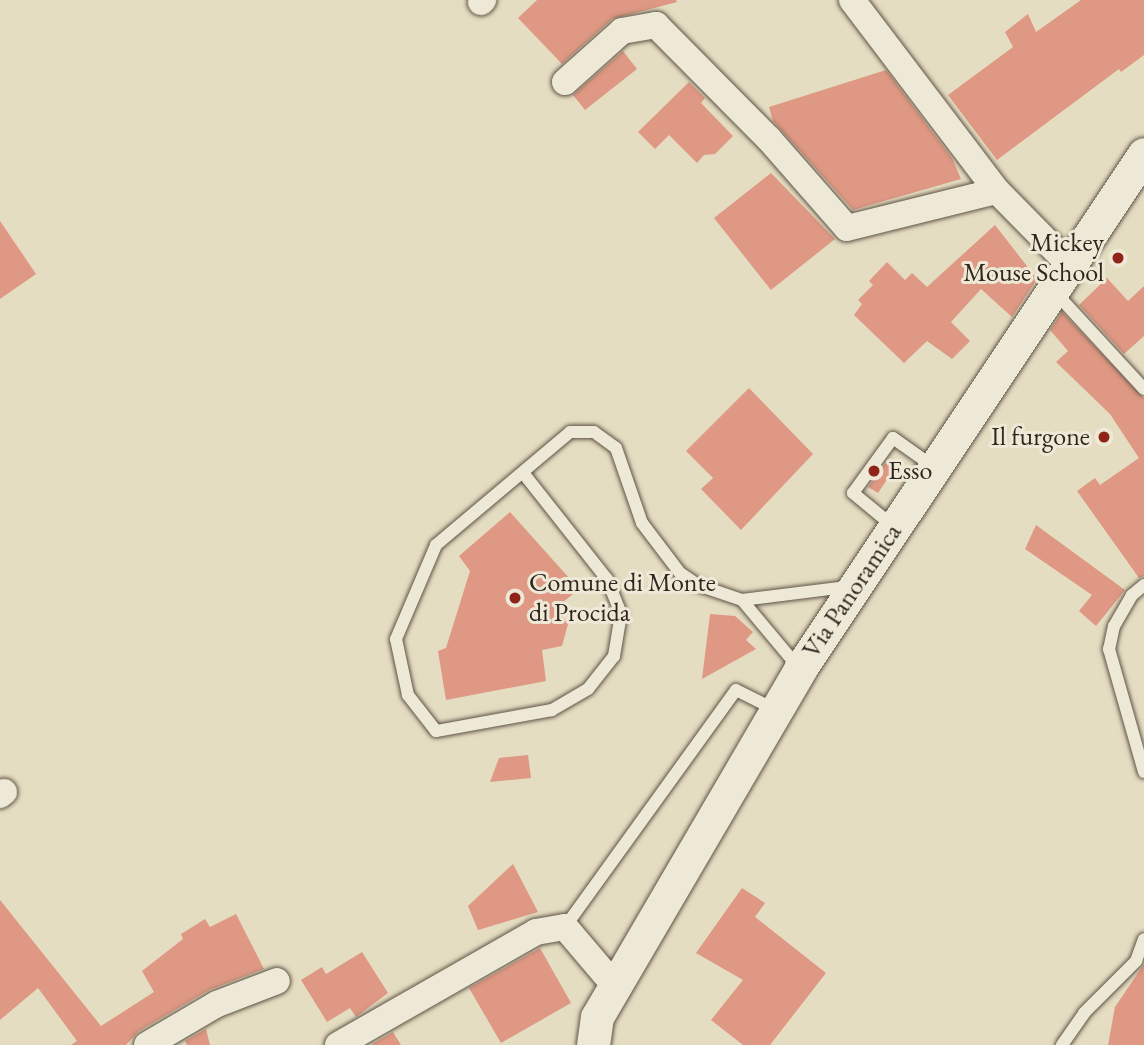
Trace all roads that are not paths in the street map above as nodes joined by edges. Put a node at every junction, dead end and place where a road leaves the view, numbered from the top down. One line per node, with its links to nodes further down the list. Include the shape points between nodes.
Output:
1 (852, 0): 4 (street)
2 (565, 82): 4 (street, via 622,31 656,25 847,228)
3 (1144, 154): 5 (street, Via Panoramica)
4 (997, 191): 5 (street)
5 (1063, 278): 6 (lane); 7 (street, Via Panoramica)
6 (1144, 389)
7 (934, 467): 9 (street, Via Panoramica); 9 (lane, via 893,438 853,493)
8 (524, 474): 8 (lane, via 607,579 621,614 614,656 588,689 552,710 436,731 408,695 396,639 436,545); 12 (lane, via 570,432 594,432 616,448 642,523 681,573 698,585)
9 (894, 527): 11 (street, Via Panoramica)
10 (1144, 585): 15 (lane, via 1132,595 1114,626 1109,649)
11 (851, 587): 12 (lane); 13 (street, Via Panoramica)
12 (743, 600): 13 (lane)
13 (800, 669): 14 (street, Via Panoramica)
14 (776, 710): 16 (lane, via 736,690); 19 (street, Via Panoramica)
15 (1144, 772)
16 (565, 927): 19 (street); 21 (street, via 536,932)
17 (1144, 939): 23 (lane, via 1136,961 1084,1013)
18 (277, 981): 20 (street, via 217,1004)
19 (615, 986): 22 (street, Via Panoramica, via 597,1017)
20 (147, 1045)
21 (338, 1045)
22 (593, 1045)
23 (1062, 1045)

